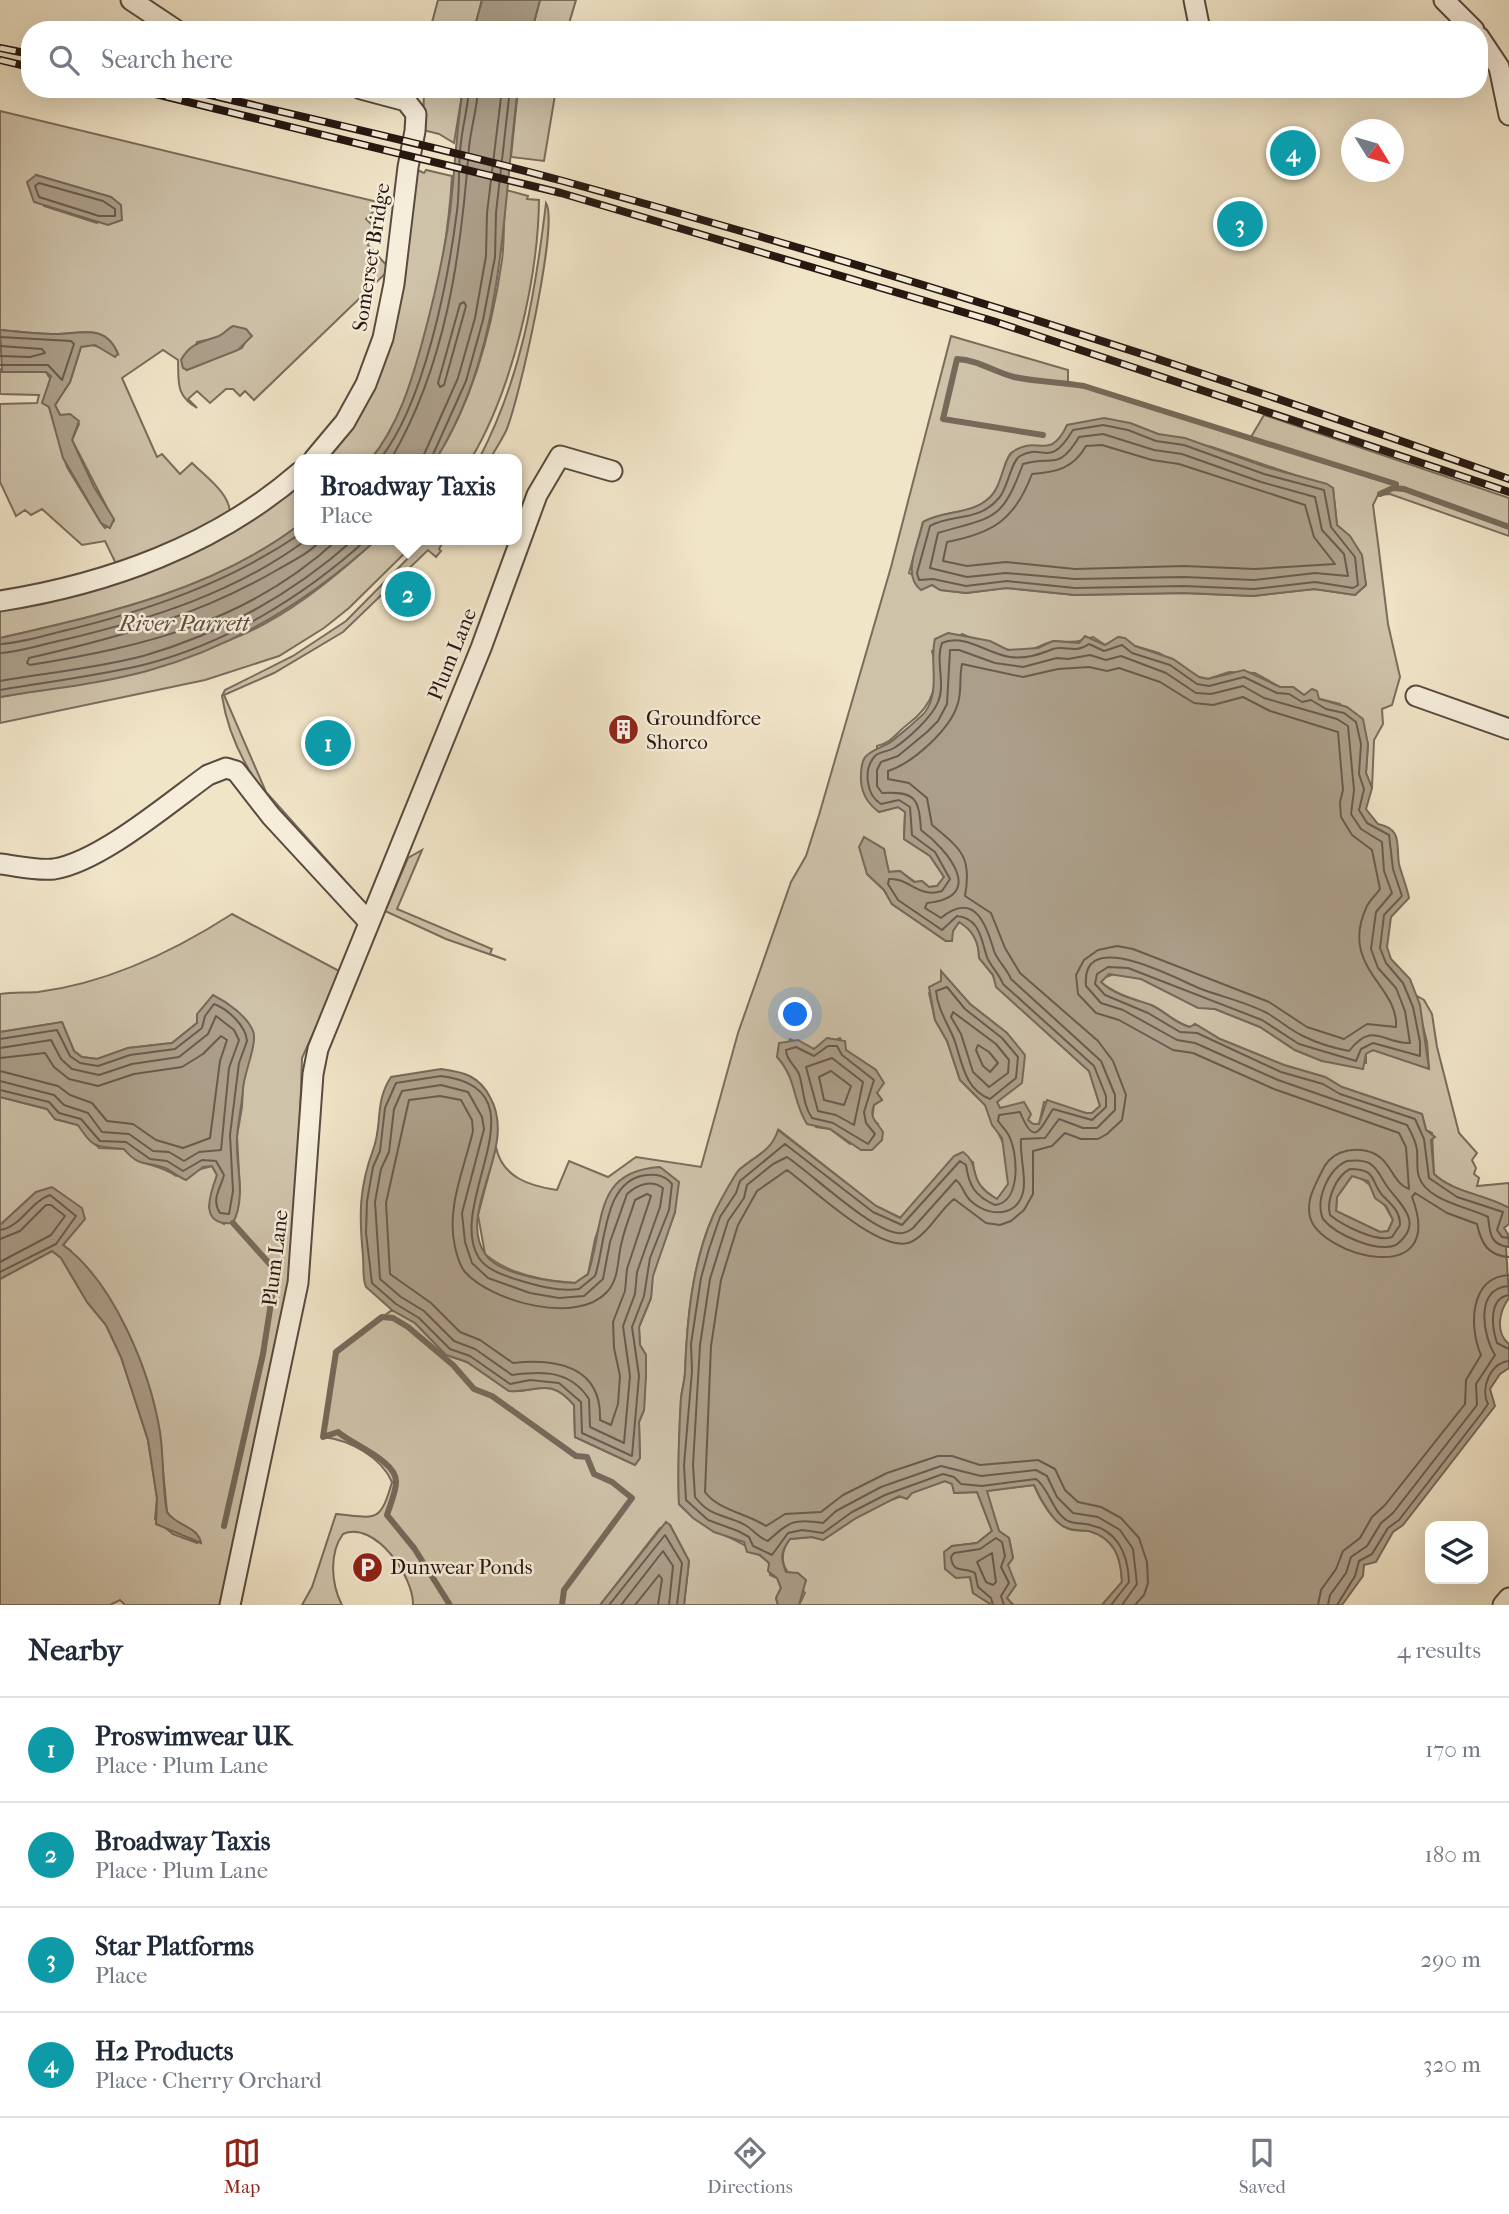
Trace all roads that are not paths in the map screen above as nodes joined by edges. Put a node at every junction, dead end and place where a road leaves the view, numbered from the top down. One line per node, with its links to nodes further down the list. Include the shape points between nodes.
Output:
1 (131, 0): 4 (street)
2 (1194, 0): 5 (street)
3 (1444, 0): 6 (street)
4 (162, 21)
5 (1198, 21)
6 (1465, 21)
7 (1488, 50): 9 (street, via 1499,66)
8 (395, 98): 10 (street, Somerset Bridge, via 406,101 416,114 383,338 345,422)
9 (1509, 115)
10 (318, 454)
11 (612, 471): 13 (street, Plum Lane, via 560,456 537,495)
12 (294, 476): 15 (street, via 225,525 165,555 115,575)
13 (522, 536)
14 (519, 545): 19 (street, Plum Lane)
15 (0, 601)
16 (1416, 696): 17 (street)
17 (1509, 729)
18 (0, 864): 19 (street, via 43,869 65,866 100,851 208,775 226,768 236,771)
19 (369, 922): 21 (street, Plum Lane, via 318,1049 298,1283)
20 (1509, 1598): 22 (street)
21 (230, 1605)
22 (1503, 1605)

